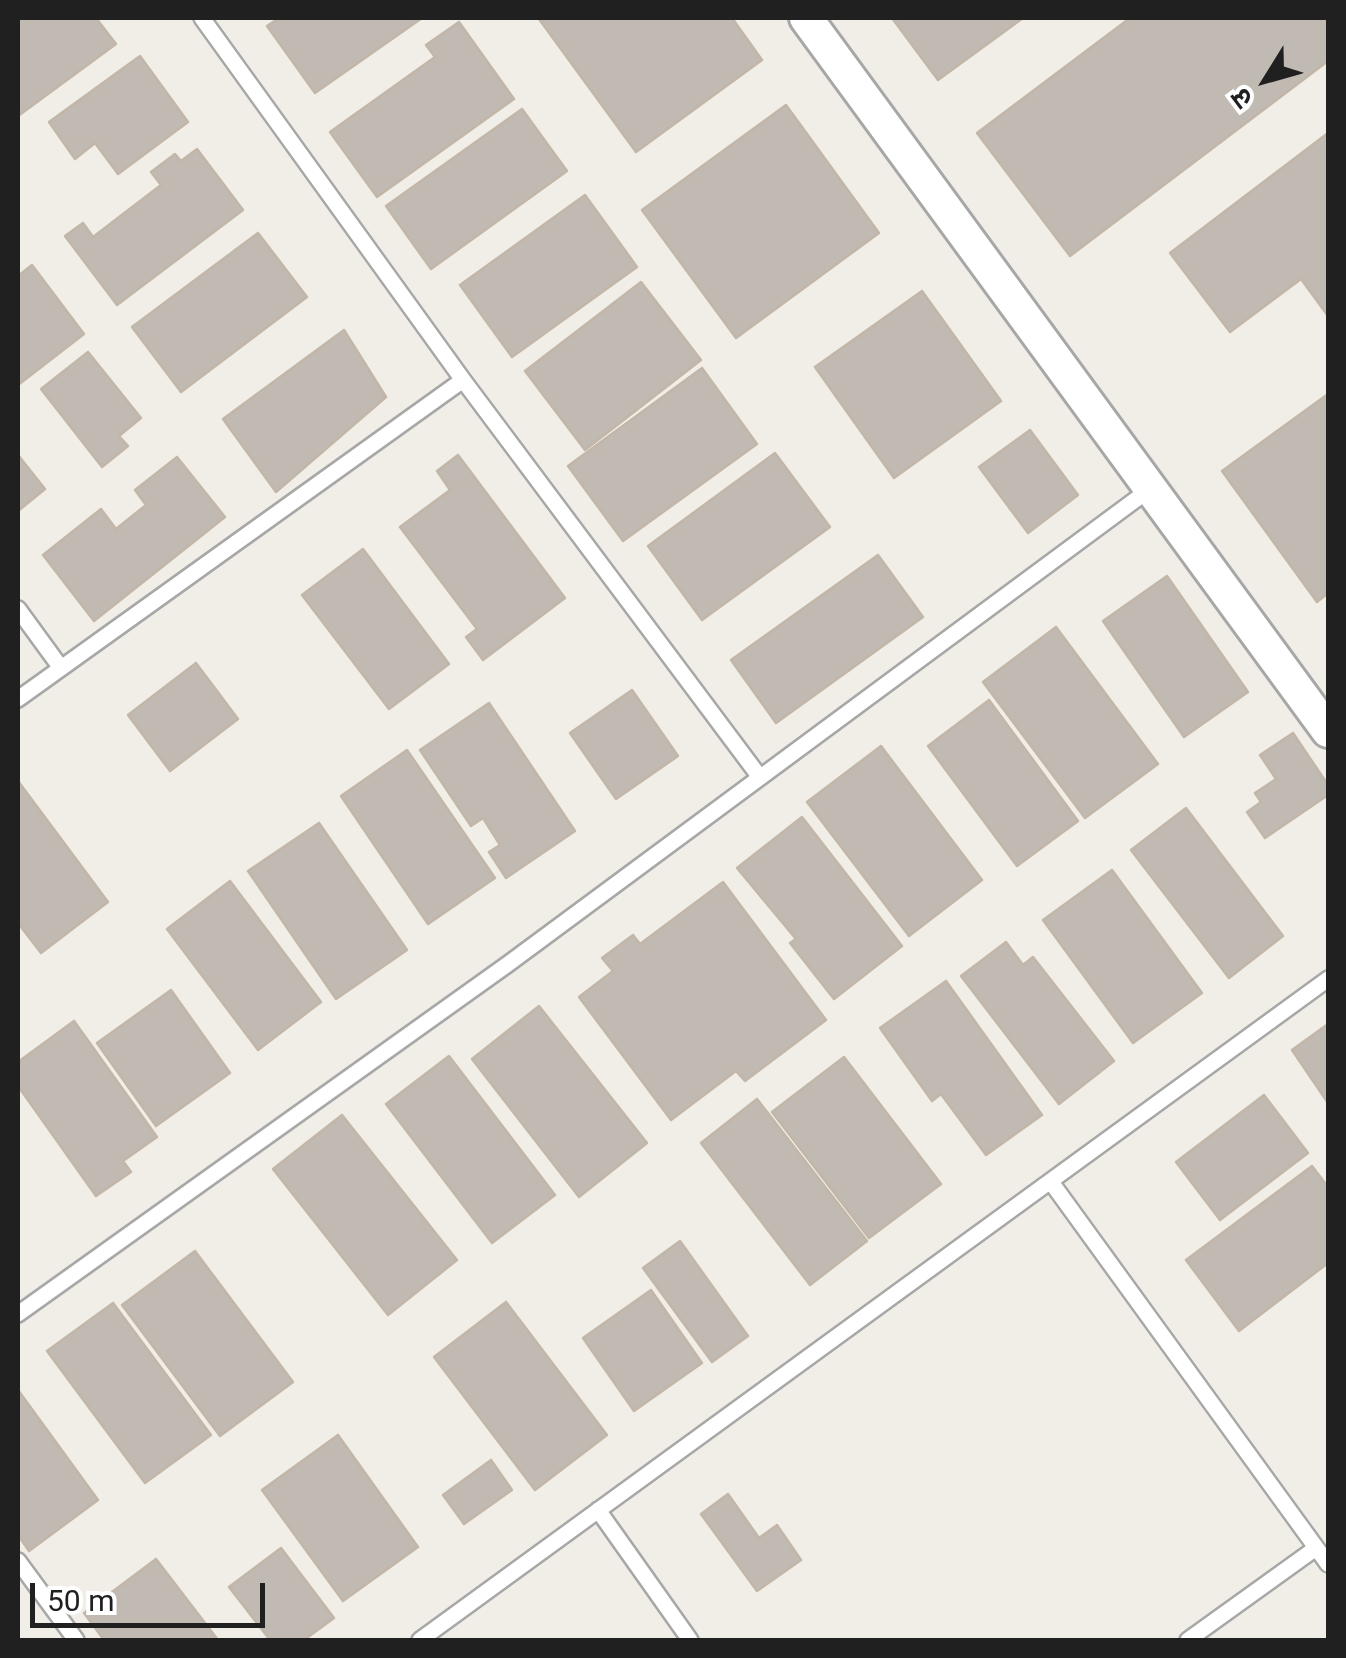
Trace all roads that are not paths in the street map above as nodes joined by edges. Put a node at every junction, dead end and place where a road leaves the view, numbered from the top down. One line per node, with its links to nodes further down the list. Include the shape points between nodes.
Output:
1 (202, 18): 3 (lane)
2 (806, 18): 4 (street)
3 (464, 380): 6 (lane); 9 (lane)
4 (1150, 490): 8 (street); 9 (lane)
5 (18, 609): 6 (lane)
6 (60, 668): 7 (lane)
7 (18, 700)
8 (1328, 731)
9 (760, 776): 12 (lane)
10 (1328, 979): 11 (lane)
11 (1050, 1182): 13 (lane); 14 (lane)
12 (18, 1314)
13 (598, 1510): 18 (lane); 19 (lane)
14 (1316, 1548): 16 (lane); 20 (lane)
15 (18, 1561): 17 (lane)
16 (1328, 1564)
17 (76, 1640)
18 (420, 1640)
19 (690, 1640)
20 (1188, 1640)

